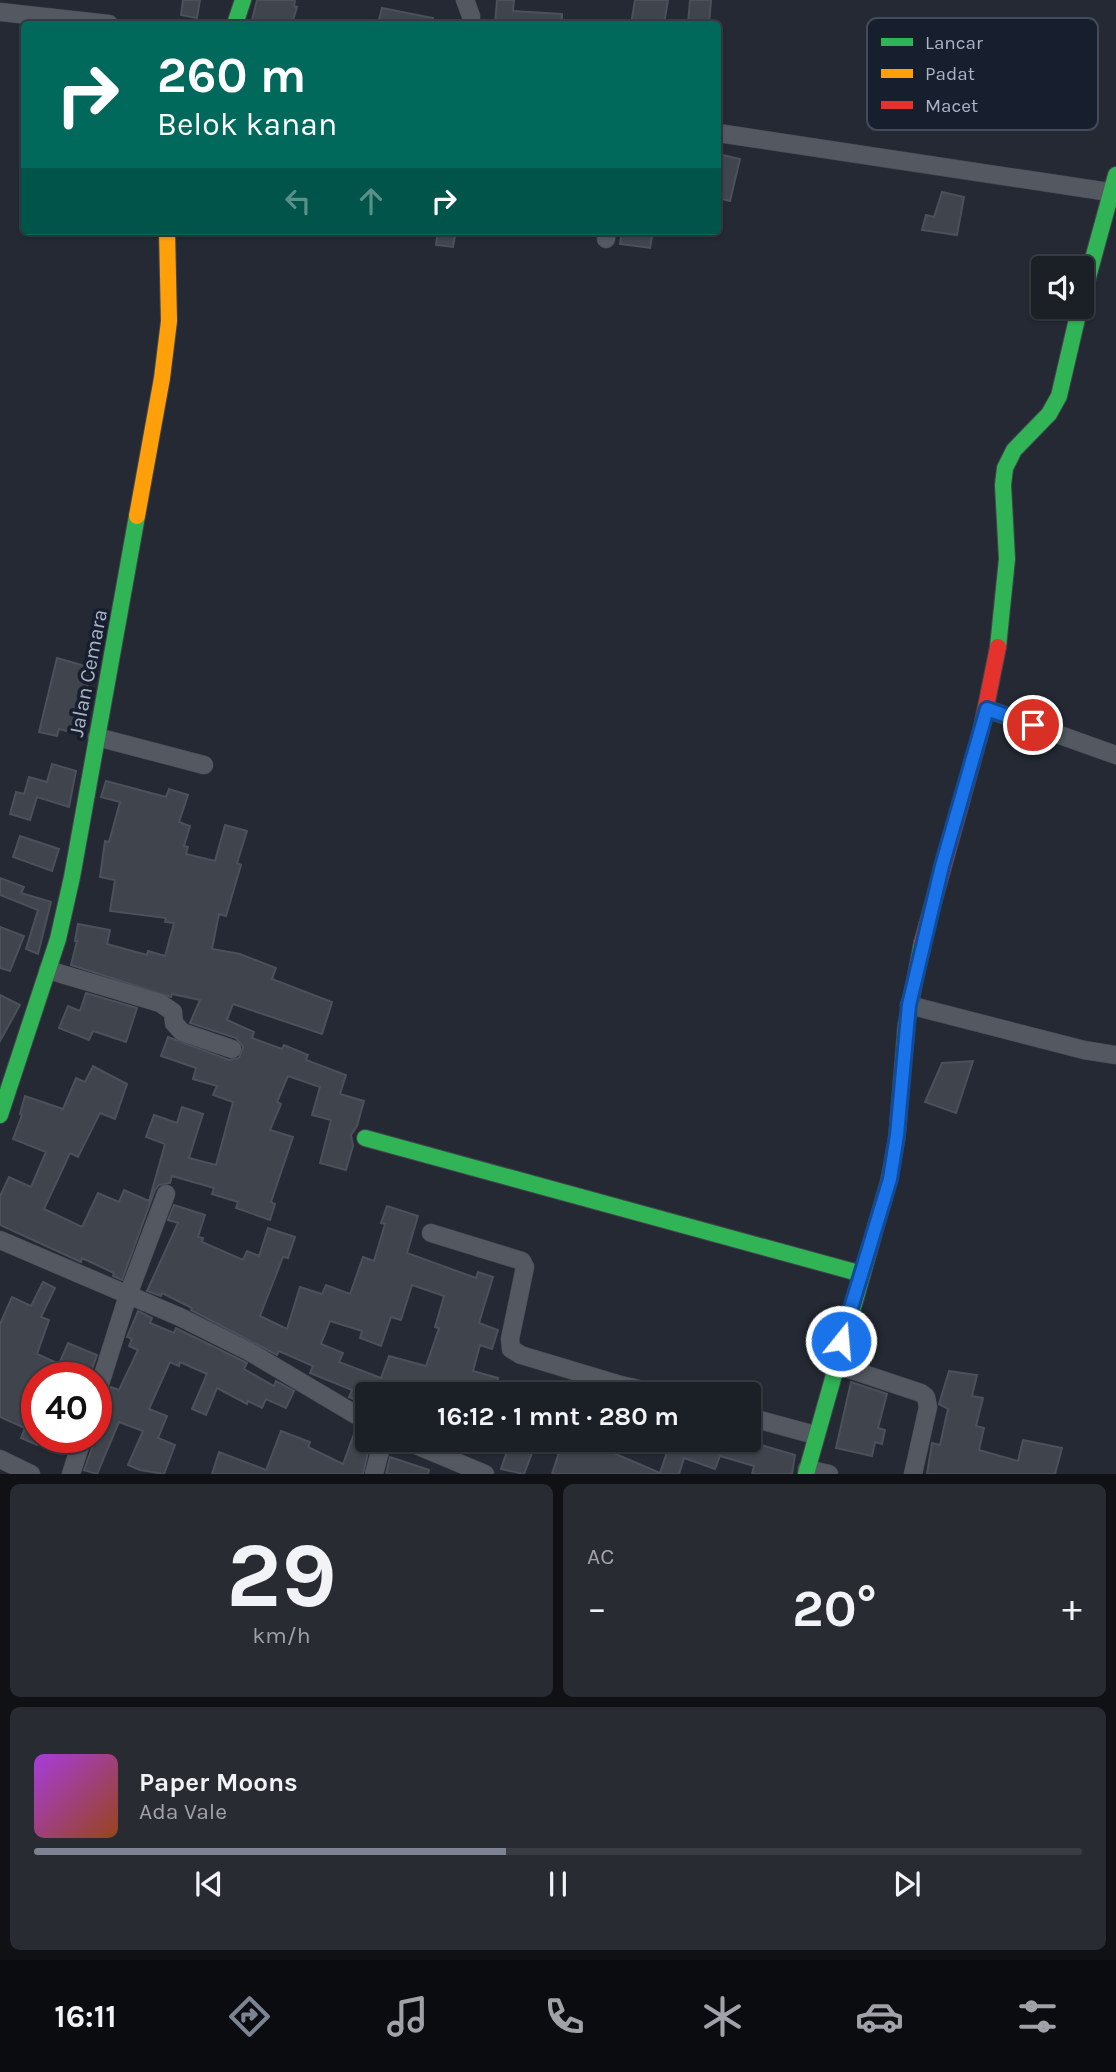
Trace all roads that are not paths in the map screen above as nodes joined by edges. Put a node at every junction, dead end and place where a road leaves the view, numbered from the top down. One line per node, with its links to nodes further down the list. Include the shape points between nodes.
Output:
1 (243, 0): 5 (street)
2 (465, 0): 6 (street)
3 (6, 8): 4 (street)
4 (90, 21)
5 (236, 21)
6 (471, 21)
7 (721, 133): 8 (street)
8 (1111, 196): 10 (street)
9 (167, 235): 13 (street, Jalan Cemara, via 169,321 162,378)
10 (1094, 256)
11 (1077, 319): 12 (street, via 1061,392 1052,410 1014,450 1005,467 1008,578 1003,633)
12 (987, 709): 14 (street); 17 (street, via 942,866)
13 (97, 737): 15 (street); 16 (street, Jalan Cemara, via 72,877)
14 (1116, 755)
15 (204, 765)
16 (48, 970): 18 (street, via 160,1003 173,1012 174,1023 183,1032); 20 (street, Jalan Cemara)
17 (909, 1005): 19 (street); 25 (street, via 890,1179)
18 (232, 1049)
19 (1116, 1055)
20 (0, 1115)
21 (365, 1138): 25 (street)
22 (166, 1194): 26 (street)
23 (431, 1233): 29 (street, via 522,1261 525,1267 511,1349)
24 (0, 1240): 26 (street)
25 (862, 1274): 28 (street)
26 (128, 1295): 27 (street); 30 (street, via 250,1352)
27 (107, 1362)
28 (834, 1364): 32 (street); 43 (street, via 926,1397)
29 (611, 1382)
30 (355, 1414)
31 (761, 1420): 32 (street)
32 (815, 1435): 37 (street)
33 (380, 1452): 40 (street)
34 (433, 1452): 41 (street)
35 (78, 1453): 39 (street)
36 (0, 1459): 38 (street)
37 (807, 1471): 42 (street)
38 (32, 1474)
39 (71, 1474)
40 (374, 1474)
41 (485, 1474)
42 (829, 1474)
43 (913, 1474)

